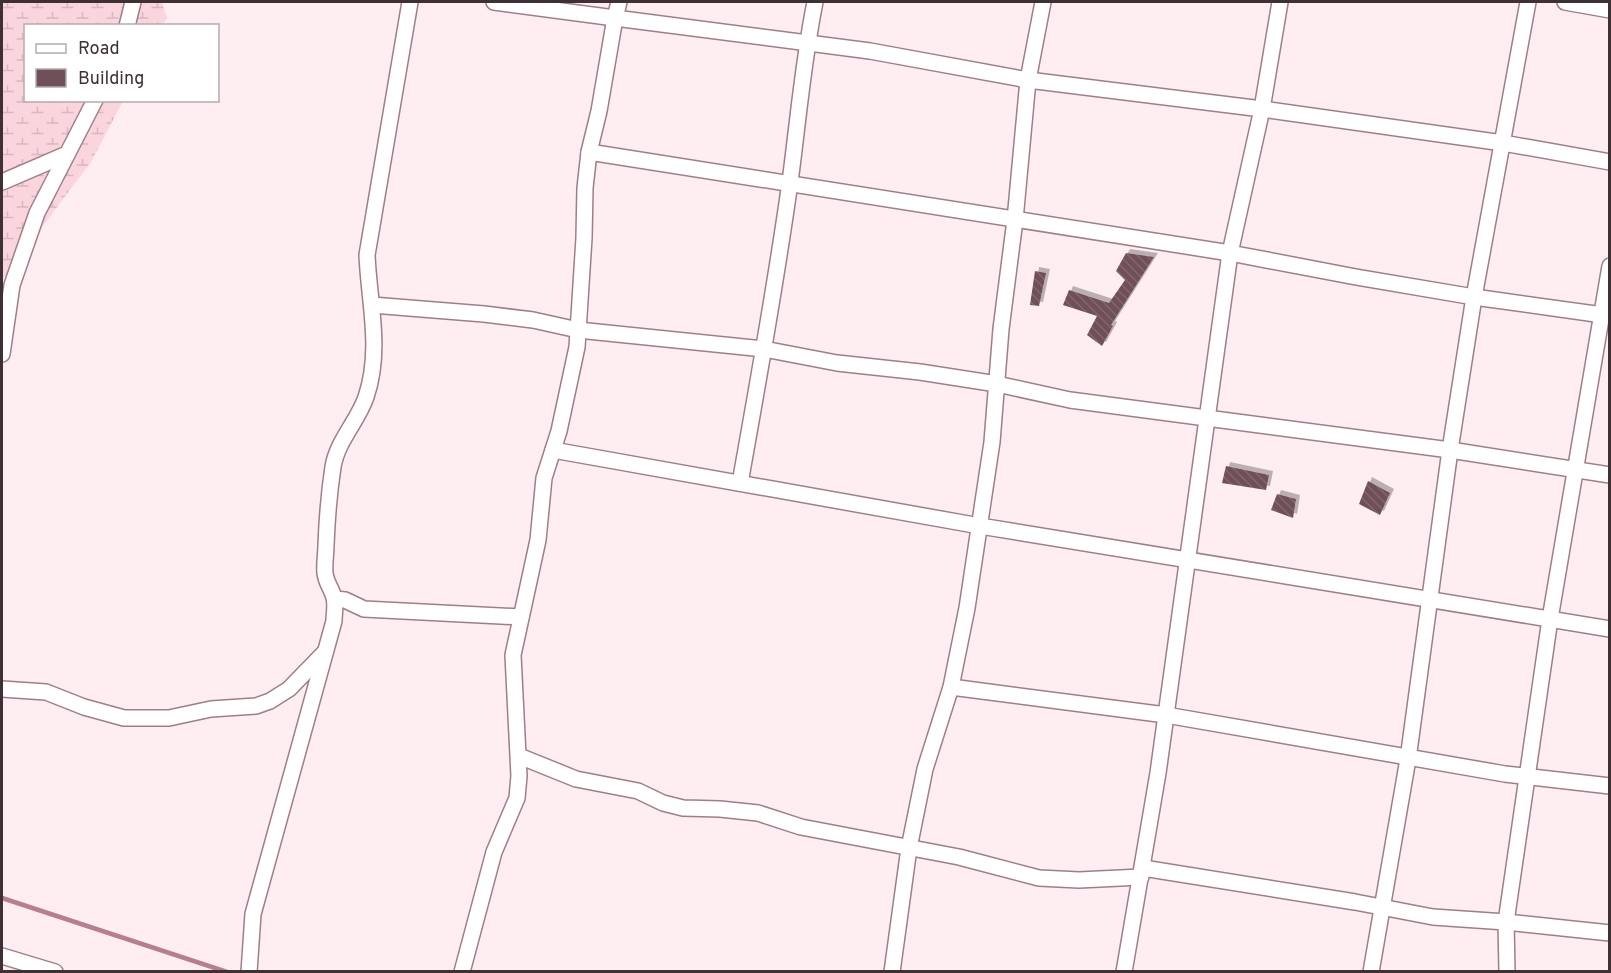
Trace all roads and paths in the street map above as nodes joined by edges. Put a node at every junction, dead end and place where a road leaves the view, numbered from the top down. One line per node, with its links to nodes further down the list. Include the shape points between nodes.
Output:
1 (133, 2): 12 (street)
2 (410, 2): 27 (street, via 367,255)
3 (494, 2): 11 (street)
4 (619, 2): 11 (street)
5 (815, 2): 13 (street)
6 (1043, 2): 14 (street)
7 (1281, 2): 16 (street)
8 (1528, 2): 17 (street)
9 (1565, 2): 10 (street)
10 (1610, 10)
11 (615, 18): 13 (street); 18 (street)
12 (128, 24)
13 (807, 43): 14 (street); 22 (street)
14 (1028, 80): 16 (street); 23 (street)
15 (94, 102): 19 (street)
16 (1262, 109): 17 (street); 24 (street)
17 (1503, 143): 20 (street); 26 (street)
18 (589, 152): 22 (street); 29 (street)
19 (67, 154): 21 (street); 31 (street, via 37,213 12,285)
20 (1610, 162)
21 (2, 182)
22 (790, 182): 23 (street); 30 (street)
23 (1015, 220): 24 (street); 32 (street)
24 (1230, 253): 26 (street); 33 (street)
25 (1610, 266): 28 (street)
26 (1474, 297): 28 (street); 35 (street)
27 (372, 305): 29 (street, via 484,314); 41 (street, via 372,372 360,414 343,439 334,464 327,515 325,572)
28 (1606, 316): 36 (street)
29 (578, 330): 30 (street); 34 (street)
30 (764, 349): 32 (street, via 837,363); 38 (street)
31 (2, 354)
32 (997, 384): 33 (street, via 1070,400); 39 (street)
33 (1207, 419): 35 (street); 40 (street)
34 (553, 450): 38 (street); 44 (street, via 543,478 538,540)
35 (1450, 450): 36 (street); 42 (street)
36 (1574, 470): 37 (street); 45 (street)
37 (1610, 475)
38 (740, 483): 39 (street)
39 (980, 526): 40 (street); 49 (street)
40 (1188, 559): 42 (street); 51 (street)
41 (335, 599): 43 (street); 46 (street)
42 (1430, 600): 45 (street); 53 (street)
43 (364, 609): 44 (street); 46 (street)
44 (521, 617): 52 (street, via 513,655)
45 (1550, 619): 47 (street); 54 (street)
46 (334, 621): 48 (street)
47 (1610, 629)
48 (327, 650): 50 (street, via 289,689 270,701 169,718 124,718 46,692); 63 (street, via 253,914)
49 (951, 687): 51 (street); 56 (street, via 926,769)
50 (2, 689)
51 (1166, 716): 53 (street); 57 (street)
52 (519, 756): 56 (street, via 576,779 638,791 683,808 758,813 801,827); 64 (street, via 517,798 494,852)
53 (1408, 759): 54 (street); 58 (street)
54 (1528, 777): 55 (street); 59 (street)
55 (1610, 786)
56 (909, 848): 57 (street, via 959,856 1039,878 1078,880); 65 (street)
57 (1142, 873): 58 (street); 66 (street)
58 (1382, 908): 59 (street, via 1433,917); 67 (street)
59 (1506, 922): 60 (street); 68 (street)
60 (1610, 933)
61 (2, 956): 62 (street)
62 (55, 972)
63 (249, 972)
64 (462, 972)
65 (892, 972)
66 (1124, 972)
67 (1371, 972)
68 (1507, 972)

